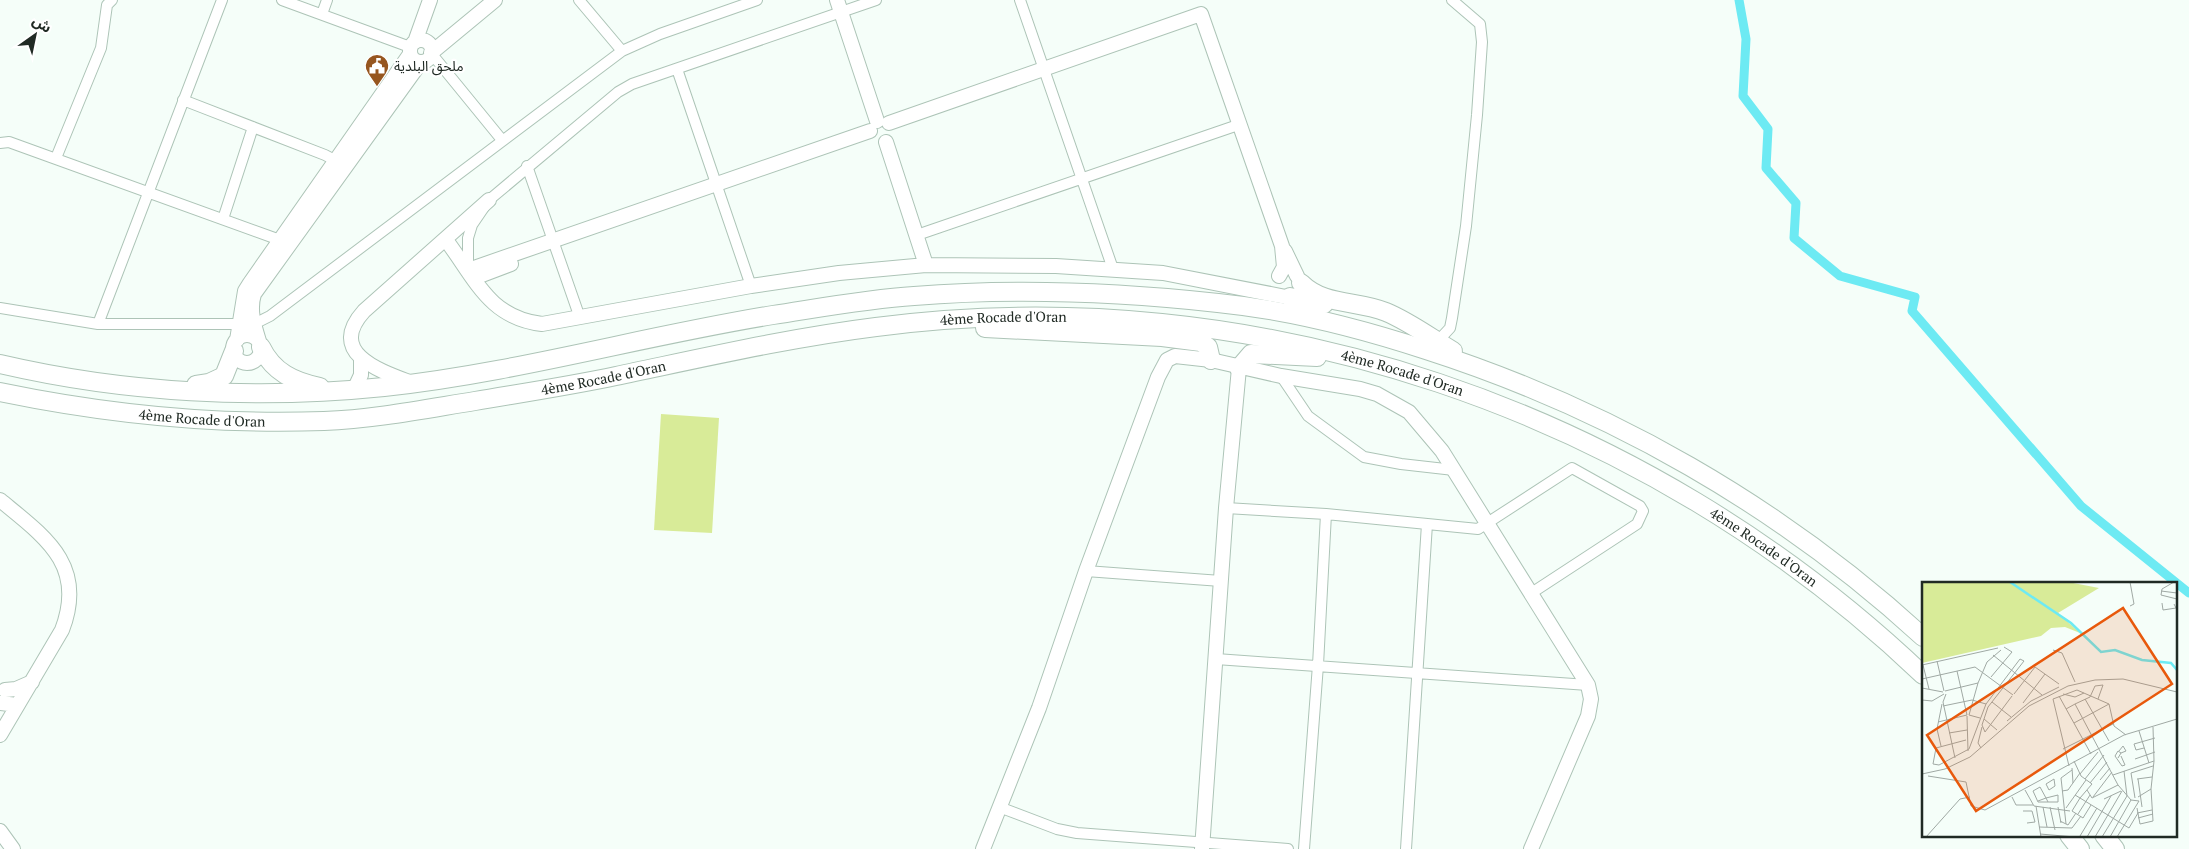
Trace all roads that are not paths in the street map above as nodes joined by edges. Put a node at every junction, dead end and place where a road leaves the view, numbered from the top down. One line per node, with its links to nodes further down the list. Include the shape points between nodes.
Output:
1 (112, 0): 26 (street, via 107,5 101,48)
2 (222, 0): 20 (street)
3 (282, 0): 15 (street)
4 (327, 0): 15 (street)
5 (430, 0): 16 (street)
6 (439, 0): 16 (street)
7 (481, 0): 16 (street)
8 (495, 0): 16 (street)
9 (579, 0): 17 (street)
10 (757, 0): 17 (street)
11 (876, 0): 14 (street)
12 (1020, 0): 19 (street)
13 (1452, 0): 53 (street, via 1480,24 1480,80 1466,226 1452,318 1450,328)
14 (839, 6): 18 (street); 23 (street)
15 (322, 14): 16 (street)
16 (420, 49): 24 (street); 27 (street)
17 (622, 51): 24 (street)
18 (678, 69): 28 (street, via 618,92); 30 (street)
19 (1045, 74): 21 (street, via 1202,19); 23 (street); 29 (street)
20 (183, 100): 22 (street); 31 (street)
21 (1238, 125): 29 (street); 38 (street)
22 (253, 127): 27 (street); 33 (street)
23 (881, 131): 30 (street); 34 (street)
24 (502, 140): 51 (street, via 270,316)
25 (0, 143): 26 (street, via 9,142)
26 (56, 158): 31 (street)
27 (340, 164): 35 (street); 51 (street, via 254,294)
28 (528, 166): 32 (street); 37 (street)
29 (1082, 180): 34 (street); 40 (street)
30 (718, 187): 37 (street); 44 (street)
31 (147, 191): 33 (street); 52 (street)
32 (488, 200): 36 (street); 41 (street, via 472,225 468,238)
33 (222, 218): 35 (street)
34 (917, 235): 39 (street)
35 (280, 240): 51 (street, via 246,291)
36 (446, 240): 41 (street); 56 (street, via 357,319 351,338 352,347)
37 (556, 244): 41 (street); 48 (street)
38 (1282, 246): 42 (street, via 1284,267); 43 (street)
39 (926, 265): 40 (street); 44 (street)
40 (1113, 269): 45 (street, via 1163,273)
41 (471, 274): 48 (street, via 490,301 513,318 542,324)
42 (1277, 279): 43 (street, via 1286,272); 45 (street); 46 (street, via 1279,293)
43 (1299, 279): 46 (street, via 1297,294); 53 (highway, via 1322,298 1376,308)
44 (751, 286): 48 (street)
45 (1247, 288): 46 (street)
46 (1288, 297): 49 (highway, via 1358,308 1366,313 1366,320 1359,324)
47 (0, 308): 52 (street)
48 (580, 318)
49 (1319, 321): 61 (highway, 4ème Rocade d'Oran, via 1400,342); 63 (highway, 4ème Rocade d'Oran, via 1218,303 1116,294 1002,292 908,296 767,316 517,366)
50 (915, 322): 57 (highway, via 1201,342 1208,347); 58 (highway, 4ème Rocade d'Oran, via 1041,318 1139,321 1277,339); 66 (highway, 4ème Rocade d'Oran, via 781,342 612,377 407,413 323,421 140,414)
51 (247, 323): 52 (street); 54 (street); 55 (street)
52 (98, 324)
53 (1437, 342): 61 (highway)
54 (260, 344): 55 (street, via 248,335); 55 (street, via 259,356 252,362 242,362); 65 (highway, via 274,368 287,376 318,387)
55 (236, 345): 64 (highway, via 227,371 219,380)
56 (360, 359): 63 (street); 65 (street, via 361,375)
57 (1211, 360): 60 (street); 73 (street, via 1175,356 1162,366)
58 (1363, 360): 60 (highway, via 1261,353 1248,355); 80 (highway, 4ème Rocade d'Oran, via 1432,380 1509,409 1652,476 1730,522 1799,571)
59 (0, 364): 64 (highway, 4ème Rocade d'Oran, via 73,378)
60 (1239, 368): 62 (street); 69 (street)
61 (1491, 372): 76 (highway, 4ème Rocade d'Oran, via 1603,419 1696,469 1827,558)
62 (1281, 376): 67 (street, via 1360,389 1396,403 1422,424); 67 (street, via 1308,416 1364,457)
63 (412, 383): 65 (highway, 4ème Rocade d'Oran)
64 (161, 389): 65 (highway, 4ème Rocade d'Oran, via 273,394)
65 (351, 390)
66 (0, 392)
67 (1454, 470): 72 (street)
68 (0, 500): 81 (street, via 42,535 57,554 66,571 71,592 69,612 62,630)
69 (1226, 508): 70 (street); 74 (street)
70 (1326, 514): 71 (street); 78 (street)
71 (1427, 524): 72 (street, via 1464,529 1478,529); 79 (street)
72 (1486, 525): 75 (street); 75 (street, via 1572,468 1640,506 1643,511 1637,524)
73 (1086, 571): 74 (street); 87 (street, via 1039,708)
74 (1221, 581): 77 (street)
75 (1530, 594): 82 (street)
76 (1922, 636)
77 (1216, 659): 78 (street); 91 (street)
78 (1318, 665): 79 (street); 95 (street)
79 (1417, 673): 82 (street); 96 (street)
80 (1922, 674)
81 (32, 682): 83 (street); 84 (street)
82 (1588, 686): 97 (street, via 1591,699 1588,716)
83 (2, 693): 84 (street)
84 (18, 704): 86 (street)
85 (0, 712): 86 (street)
86 (0, 734)
87 (999, 807): 91 (street, via 1077,834); 93 (street)
88 (0, 831): 92 (street)
89 (2069, 836): 98 (highway)
90 (2105, 836): 99 (highway)
91 (1203, 845): 94 (street)
92 (13, 849)
93 (983, 849)
94 (1288, 849)
95 (1304, 849)
96 (1406, 849)
97 (1531, 849)
98 (2080, 849)
99 (2115, 849)

